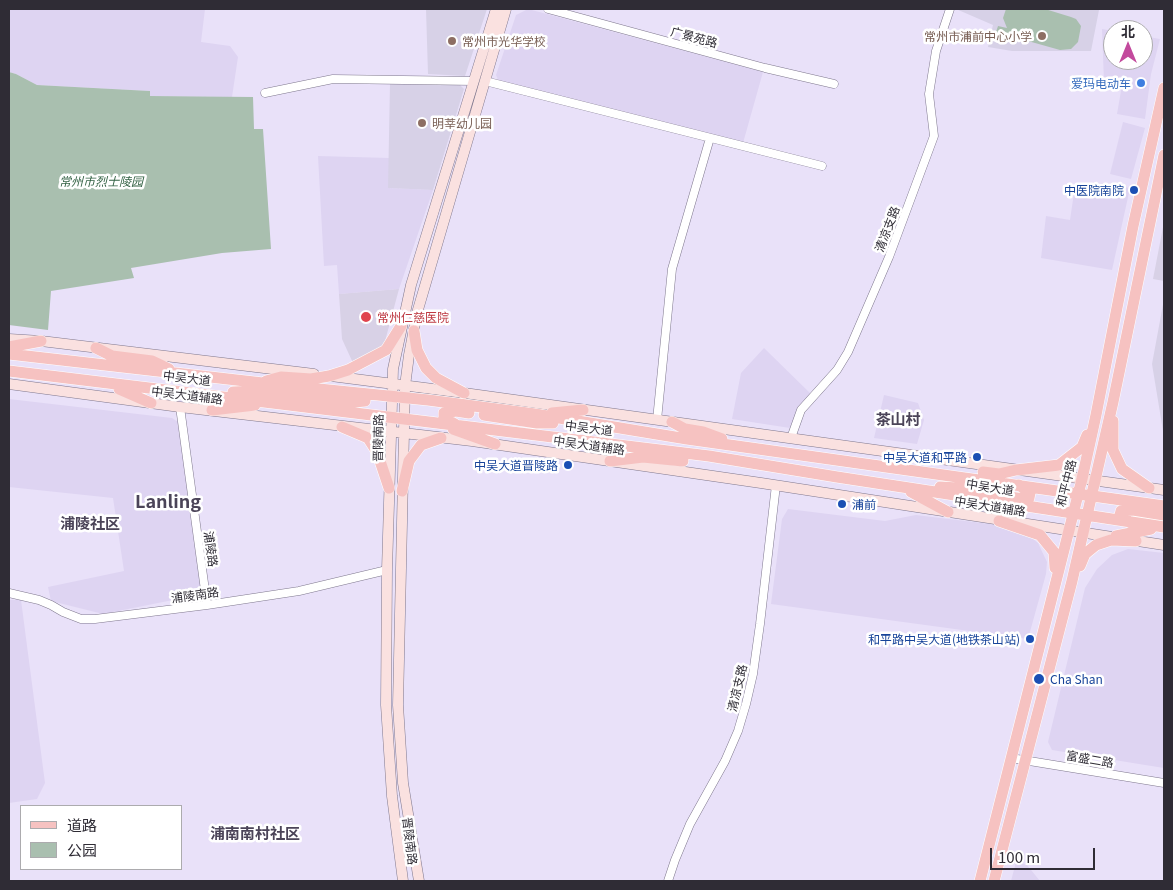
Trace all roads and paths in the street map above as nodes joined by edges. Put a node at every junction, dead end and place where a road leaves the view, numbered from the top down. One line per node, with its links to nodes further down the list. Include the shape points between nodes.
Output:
1 (496, 9): 5 (main road, 晋陵南路)
2 (506, 9): 6 (main road, 晋陵南路)
3 (548, 9): 7 (street, 广景苑路)
4 (950, 9): 53 (street, 清凉支路, via 936,51 929,94 934,136 893,247 848,352 837,370 801,410)
5 (474, 81): 9 (street, via 333,80); 14 (main road, 晋陵南路)
6 (485, 81): 10 (street); 15 (main road, 晋陵南路)
7 (834, 84)
8 (1164, 88): 41 (main road, 和平中路)
9 (265, 93)
10 (710, 138): 12 (street); 44 (street, via 672,269)
11 (1164, 155): 13 (main road)
12 (822, 166)
13 (1161, 190): 34 (main road)
14 (401, 326): 23 (main road, via 386,350); 27 (main road, 晋陵南路)
15 (414, 331): 28 (main road, 晋陵南路); 29 (main road, via 417,350 426,368 436,378)
16 (9, 339): 17 (main road)
17 (41, 341): 18 (main road); 19 (main road)
18 (9, 347)
19 (96, 348): 22 (main road, via 112,356 152,361); 23 (main road)
20 (9, 354): 22 (main road, 中吴大道)
21 (9, 371): 24 (main road, 中吴大道)
22 (179, 374): 25 (main road, 中吴大道)
23 (329, 376): 25 (main road, via 312,379 281,377); 27 (main road)
24 (76, 379): 30 (main road, 中吴大道); 35 (main road, via 123,390)
25 (260, 383): 31 (main road, 中吴大道)
26 (9, 384): 35 (main road, 中吴大道辅路)
27 (392, 384): 28 (main road); 32 (main road, 晋陵南路)
28 (405, 386): 29 (main road); 33 (main road, 晋陵南路)
29 (464, 393): 39 (main road)
30 (204, 394): 31 (main road, via 257,391 365,401); 36 (main road, 中吴大道)
31 (359, 394): 32 (main road, 中吴大道)
32 (391, 397): 33 (main road, 中吴大道); 42 (main road, 晋陵南路)
33 (405, 398): 40 (main road, 中吴大道); 43 (main road, 晋陵南路)
34 (1113, 402): 65 (main road); 71 (main road, via 1113,450 1122,469)
35 (151, 403): 37 (main road, 中吴大道辅路)
36 (301, 405): 38 (main road, via 289,409 250,404); 42 (main road, 中吴大道)
37 (180, 407): 38 (main road, 中吴大道辅路); 93 (street, 浦陵路)
38 (212, 410): 49 (main road, 中吴大道辅路)
39 (582, 410): 40 (main road); 44 (main road)
40 (535, 414): 46 (main road, 中吴大道)
41 (1096, 415): 60 (main road, via 1082,447 1059,465); 64 (main road, 和平中路)
42 (391, 417): 43 (main road, 中吴大道); 50 (main road, 晋陵南路)
43 (404, 418): 45 (main road, 中吴大道); 51 (main road, 晋陵南路)
44 (657, 420): 47 (main road)
45 (435, 422): 48 (main road, 中吴大道); 54 (main road)
46 (580, 422): 48 (main road, via 537,423 456,411 444,413 444,418); 55 (main road, 中吴大道)
47 (672, 422): 53 (main road); 55 (main road)
48 (457, 425): 56 (main road, 中吴大道)
49 (342, 426): 50 (main road, 中吴大道辅路); 69 (main road, via 368,438 377,452)
50 (390, 432): 51 (main road, 中吴大道辅路); 69 (main road, 晋陵南路)
51 (404, 434): 52 (main road, 中吴大道辅路); 73 (main road, 晋陵南路)
52 (441, 438): 54 (main road, 中吴大道辅路); 73 (main road, via 422,446 409,461)
53 (790, 438): 60 (main road)
54 (495, 444): 59 (main road, 中吴大道辅路)
55 (747, 448): 57 (main road, 中吴大道)
56 (678, 453): 57 (main road, via 716,452 791,461 792,458); 58 (main road, 中吴大道)
57 (785, 453): 61 (main road, 中吴大道)
58 (709, 456): 59 (main road, via 685,461 643,457); 63 (main road, 中吴大道)
59 (610, 461): 67 (main road, 中吴大道辅路)
60 (1016, 470): 61 (main road, via 999,474 958,469); 64 (main road)
61 (917, 471): 62 (main road, 中吴大道)
62 (955, 476): 63 (main road, via 828,468 827,472); 68 (main road, 中吴大道)
63 (837, 478): 66 (main road, 中吴大道)
64 (1082, 479): 65 (main road); 74 (main road, 和平中路)
65 (1095, 481): 71 (main road); 75 (main road)
66 (879, 483): 68 (main road, via 958,488 1029,498 1030,493); 70 (main road, 中吴大道)
67 (776, 485): 77 (main road, 中吴大道辅路); 99 (street, 清凉支路, via 760,624 746,704 738,732 690,824)
68 (1018, 485): 74 (main road, 中吴大道)
69 (389, 488): 89 (main road, 晋陵南路)
70 (903, 488): 77 (main road); 78 (main road, 中吴大道)
71 (1149, 488): 72 (main road)
72 (1164, 490)
73 (402, 491): 98 (main road, 晋陵南路, via 398,705 403,783)
74 (1078, 494): 75 (main road, 中吴大道); 78 (main road, 和平中路)
75 (1091, 496): 76 (main road, 中吴大道); 80 (main road)
76 (1164, 506)
77 (948, 512): 81 (main road, 中吴大道辅路)
78 (1073, 514): 80 (main road, 中吴大道); 84 (main road, 和平中路)
79 (1164, 515): 82 (main road, via 1121,511 1120,515)
80 (1087, 516): 82 (main road, 中吴大道); 85 (main road)
81 (999, 521): 84 (main road, 中吴大道辅路); 92 (main road, via 1040,535 1054,552)
82 (1131, 523): 83 (main road, 中吴大道)
83 (1164, 527): 86 (main road)
84 (1068, 531): 85 (main road, 中吴大道辅路); 92 (main road, 和平中路)
85 (1083, 533): 86 (main road, 中吴大道辅路); 90 (main road)
86 (1109, 537): 87 (main road, 中吴大道辅路)
87 (1136, 541): 88 (main road, 中吴大道辅路); 90 (main road, via 1111,540 1096,546 1086,554)
88 (1164, 545)
89 (387, 570): 93 (street, 浦陵南路, via 299,591); 97 (main road, 晋陵南路, via 386,705 392,796)
90 (1072, 581): 95 (main road)
91 (9, 593): 93 (street, 浦陵南路, via 39,600 81,618 95,619)
92 (1050, 601): 94 (main road, 和平中路)
93 (207, 605)
94 (1011, 758): 95 (street, 富盛二路); 100 (main road, 和平中路)
95 (1026, 760): 96 (street, 富盛二路); 101 (main road)
96 (1164, 783)
97 (403, 881)
98 (419, 881)
99 (668, 881)
100 (980, 881)
101 (994, 881)

